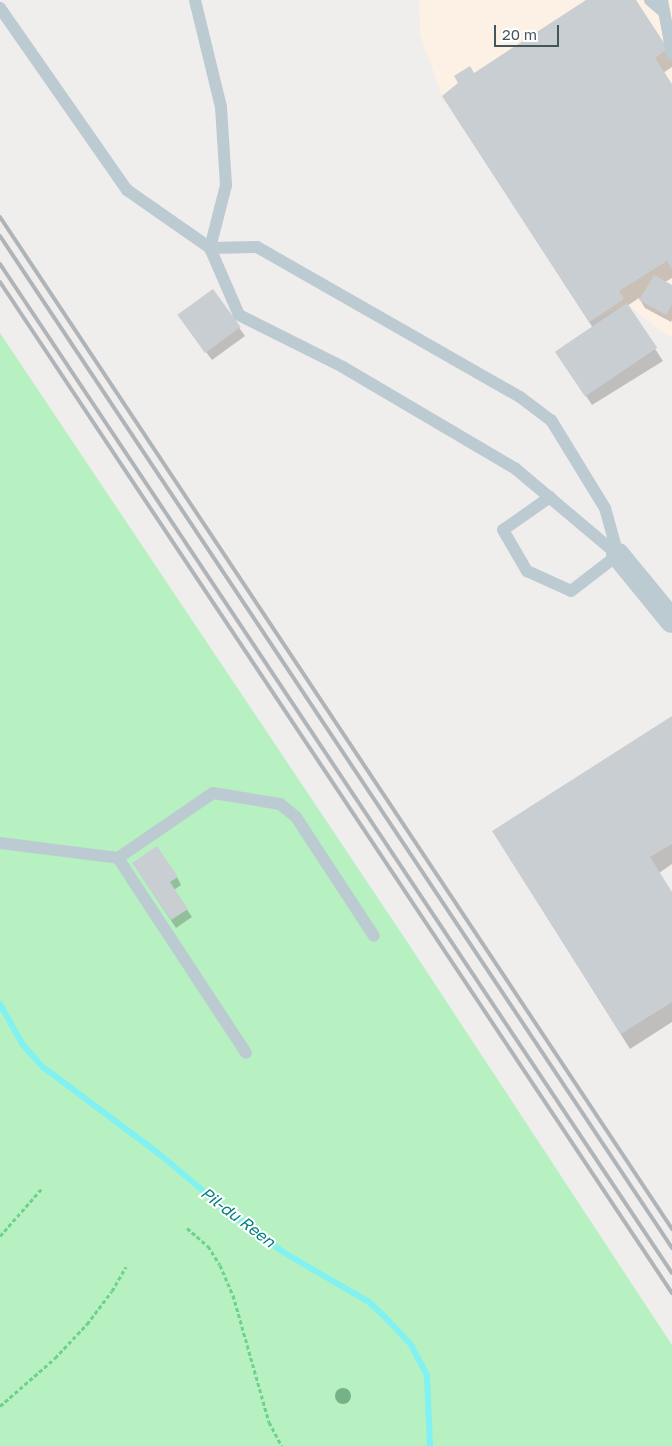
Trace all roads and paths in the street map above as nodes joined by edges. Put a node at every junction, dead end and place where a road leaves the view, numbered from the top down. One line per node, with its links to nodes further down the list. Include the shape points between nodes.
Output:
1 (195, 0): 6 (lane, via 221,107 226,185)
2 (650, 0): 3 (lane)
3 (663, 6): 5 (lane)
4 (0, 8): 6 (lane, via 127,190)
5 (672, 54)
6 (210, 248): 7 (lane, via 239,315 343,367 516,469); 8 (lane, via 257,247 520,397 551,420 605,508)
7 (550, 497): 8 (lane); 8 (lane, via 502,530 527,571 571,591)
8 (618, 556): 9 (street)
9 (672, 621)
10 (0, 843): 11 (lane)
11 (118, 858): 12 (lane, via 213,793 280,804 296,817); 13 (lane)
12 (374, 936)
13 (246, 1053)
14 (43, 1187): 16 (path)
15 (187, 1228): 19 (path, via 208,1246 220,1265 233,1295 270,1422)
16 (0, 1236)
17 (126, 1267): 18 (path, via 87,1324 55,1358)
18 (0, 1406)
19 (282, 1446)

